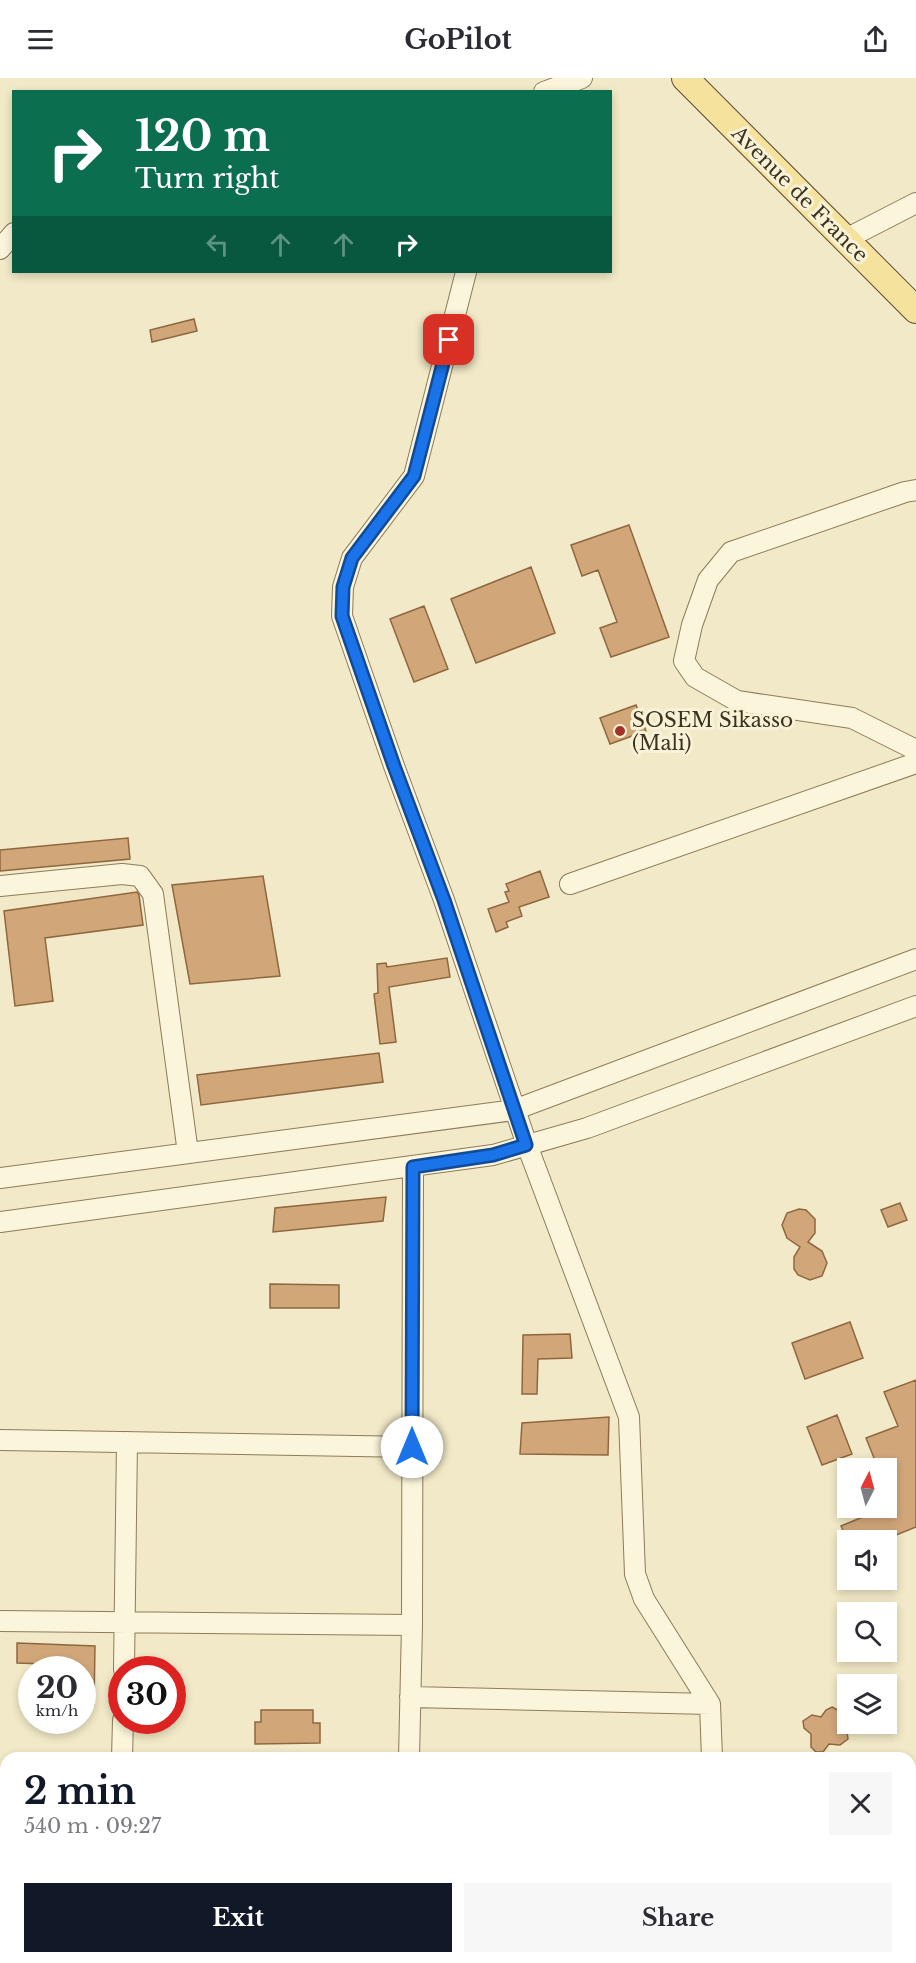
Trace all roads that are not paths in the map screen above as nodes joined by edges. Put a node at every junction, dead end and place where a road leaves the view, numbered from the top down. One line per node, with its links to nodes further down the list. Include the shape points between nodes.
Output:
1 (582, 78): 3 (street)
2 (685, 78): 6 (main road, Avenue de France)
3 (549, 90)
4 (916, 203): 6 (street)
5 (0, 223): 7 (street)
6 (846, 239): 9 (main road, Avenue de France)
7 (6, 242)
8 (466, 273): 17 (street, via 414,476 352,558 343,587 342,616)
9 (916, 310)
10 (916, 490): 11 (street, via 731,552 708,580 684,661 694,677 737,700 852,718)
11 (916, 750)
12 (916, 763): 13 (street)
13 (570, 884)
14 (0, 886): 19 (street, via 122,874 141,876 153,894)
15 (916, 959): 17 (street)
16 (916, 1006): 18 (street, via 587,1128)
17 (514, 1110): 18 (street); 19 (street)
18 (526, 1145): 20 (street, via 493,1155); 31 (street, via 629,1417 635,1574 644,1599)
19 (188, 1153): 21 (street)
20 (413, 1167): 22 (street); 25 (street)
21 (0, 1178)
22 (0, 1222)
23 (0, 1440): 24 (street)
24 (127, 1442): 25 (street); 27 (street)
25 (412, 1447): 28 (street)
26 (0, 1621): 27 (street)
27 (125, 1621): 28 (street); 29 (street)
28 (412, 1625): 30 (street)
29 (124, 1656)
30 (410, 1697): 31 (street); 34 (street)
31 (710, 1704): 35 (street)
32 (123, 1734): 33 (street)
33 (122, 1752)
34 (409, 1752)
35 (712, 1752)

